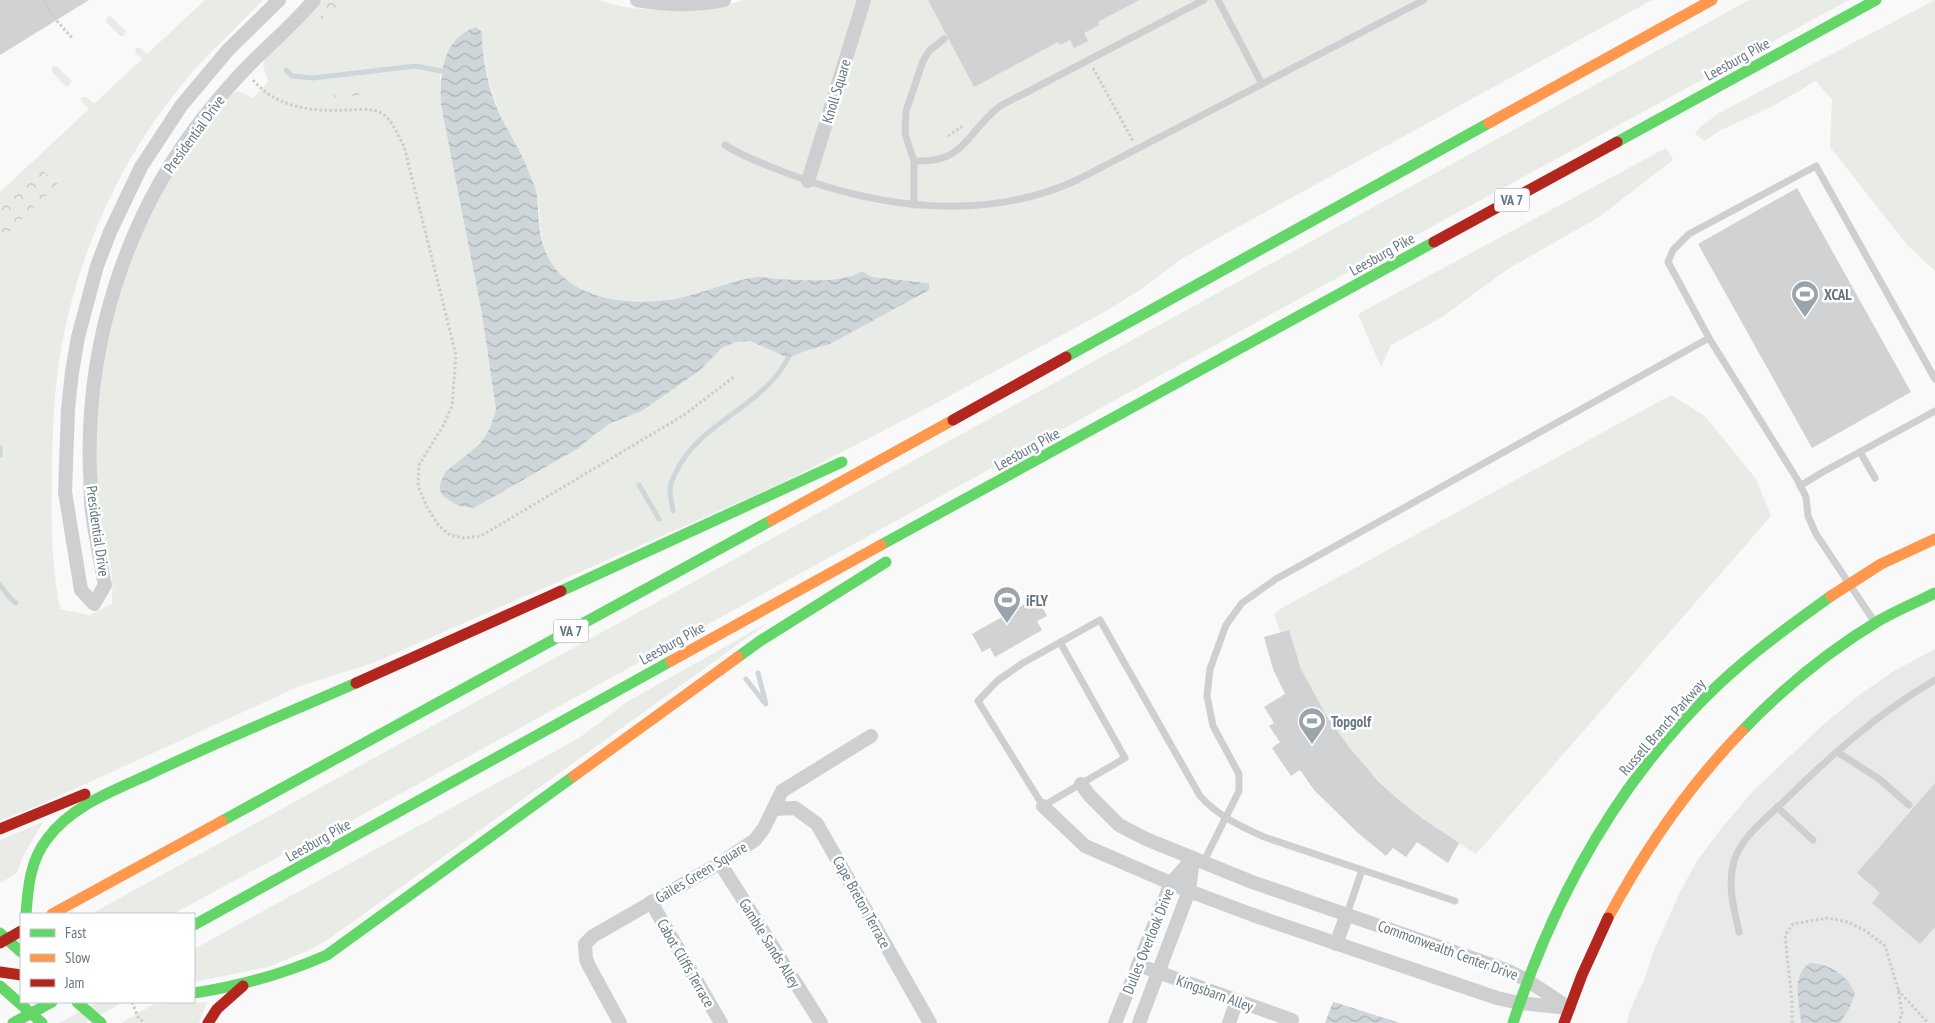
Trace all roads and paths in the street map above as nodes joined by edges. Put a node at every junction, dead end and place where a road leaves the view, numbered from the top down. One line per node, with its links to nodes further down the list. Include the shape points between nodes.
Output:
1 (43, 0): 12 (path)
2 (280, 0): 15 (street, Presidential Drive, via 208,72 160,136 124,200 97,266 72,372 65,492 80,590 94,604 105,585 92,509 90,419 100,346 113,292 131,240 164,175 206,115)
3 (314, 0): 15 (street, Presidential Drive)
4 (637, 0): 5 (street, via 684,4)
5 (724, 0)
6 (864, 0): 20 (street, Knoll Square)
7 (1204, 0): 14 (lane)
8 (1218, 0): 16 (lane)
9 (1424, 0): 16 (lane)
10 (1712, 0): 23 (main road, VA 7)
11 (1876, 0): 26 (main road, Leesburg Pike / VA 7)
12 (72, 38)
13 (944, 39): 19 (lane, via 929,51 923,61 906,111 905,134)
14 (1089, 60): 18 (path); 19 (lane, via 1000,106 959,151 935,161)
15 (244, 70): 24 (path, via 259,88 297,108 369,109 383,114 404,146 456,355 452,406 419,465 418,486 439,526 450,535 464,538 481,536 684,415)
16 (1262, 84): 18 (lane)
17 (725, 145): 20 (lane)
18 (1138, 149): 21 (lane, via 1053,190 975,205)
19 (914, 161): 21 (lane)
20 (808, 182): 21 (lane)
21 (914, 205)
22 (1710, 338): 25 (lane, via 1668,262 1673,250 1688,234 1816,166); 32 (lane); 49 (lane, via 1276,579 1242,603 1226,625 1217,647 1207,696 1213,726 1239,774 1239,790)
23 (1088, 344): 28 (main road); 60 (main road, VA 7)
24 (735, 376)
25 (1935, 379)
26 (1148, 400): 33 (main road); 62 (main road, Leesburg Pike / VA 7)
27 (1935, 411): 29 (lane)
28 (913, 429)
29 (1860, 452): 31 (lane); 32 (lane)
30 (852, 458): 43 (main road)
31 (1875, 478)
32 (1800, 486): 36 (lane, via 1816,534)
33 (973, 508)
34 (1935, 539): 36 (main road, Russell Branch Parkway)
35 (898, 554): 74 (main road, via 760,641 327,955 282,974)
36 (1850, 584): 38 (lane); 73 (main road, Russell Branch Parkway, via 1723,680 1645,766 1606,821 1578,869)
37 (1935, 593): 38 (main road)
38 (1876, 623): 85 (main road, via 1784,690 1697,778 1670,813 1615,902)
39 (1060, 642): 44 (lane, via 1125,758); 46 (lane, via 997,681 978,701); 49 (lane, via 1100,620 1200,796 1211,809)
40 (1935, 680): 42 (lane, via 1911,694)
41 (871, 736): 48 (street, Gailes Green Square, via 791,784 782,791)
42 (1837, 752): 45 (lane, via 1878,778); 47 (lane)
43 (170, 764): 50 (main road, via 89,792); 59 (main road, via 69,816 44,842 30,872)
44 (1081, 784): 46 (lane); 52 (street, Commonwealth Center Drive, via 1119,825)
45 (1908, 805)
46 (1043, 806): 55 (street, Commonwealth Center Drive, via 1085,846)
47 (1777, 807): 51 (lane); 64 (lane, via 1746,840 1735,860 1730,879)
48 (774, 809): 53 (street, Gailes Green Square, via 754,840); 96 (street, Cape Breton Terrace, via 795,808 817,824)
49 (1226, 818): 52 (lane); 54 (lane, via 1264,837)
50 (0, 829)
51 (1813, 840)
52 (1198, 861): 55 (street, Dulles Overlook Drive); 56 (street, Dulles Overlook Drive); 61 (street, Commonwealth Center Drive)
53 (720, 863): 58 (street, Gailes Green Square); 95 (street, Gamble Sands Alley)
54 (1362, 870): 57 (lane); 61 (lane)
55 (1170, 883): 56 (street, Commonwealth Center Drive); 69 (street, Dulles Overlook Drive)
56 (1189, 891): 67 (street, Commonwealth Center Drive); 71 (street, Dulles Overlook Drive)
57 (1455, 901)
58 (652, 902): 93 (street, Gailes Green Square, via 593,936 585,944 589,966); 94 (street, Cabot Cliffs Terrace)
59 (26, 913)
60 (54, 913)
61 (1347, 914): 67 (street); 73 (street, Commonwealth Center Drive)
62 (195, 924)
63 (20, 932): 66 (main road)
64 (1739, 932)
65 (0, 933): 68 (main road)
66 (0, 943)
67 (1336, 944): 83 (street, Commonwealth Center Drive)
68 (20, 951)
69 (1138, 966): 71 (street, Kingsbarn Alley); 97 (street, Dulles Overlook Drive)
70 (0, 972): 72 (main road)
71 (1158, 972): 78 (street, Kingsbarn Alley); 98 (street, Dulles Overlook Drive)
72 (20, 975)
73 (1527, 980): 83 (main road, Russell Branch Parkway); 85 (street, Commonwealth Center Drive)
74 (246, 984): 77 (main road); 92 (main road, via 228,997)
75 (0, 986): 79 (main road)
76 (1898, 989): 102 (path, via 1885,946 1866,931 1848,922 1827,918 1793,924 1785,935); 103 (path, via 1902,1013); 104 (path)
77 (195, 993)
78 (1237, 1000): 86 (street, Kingsbarn Alley); 99 (street)
79 (20, 1002)
80 (50, 1003): 88 (main road)
81 (78, 1003): 87 (main road)
82 (132, 1003): 91 (path)
83 (1519, 1003): 85 (street, Commonwealth Center Drive); 100 (main road, Russell Branch Parkway)
84 (23, 1004): 89 (main road); 90 (main road)
85 (1569, 1008): 101 (main road)
86 (1292, 1020)
87 (99, 1021)
88 (13, 1023)
89 (22, 1023)
90 (42, 1023)
91 (144, 1023)
92 (208, 1023)
93 (620, 1023)
94 (721, 1023)
95 (821, 1023)
96 (930, 1023)
97 (1115, 1023)
98 (1139, 1023)
99 (1229, 1023)
100 (1513, 1023)
101 (1564, 1023)
102 (1792, 1023)
103 (1899, 1023)
104 (1928, 1023)

